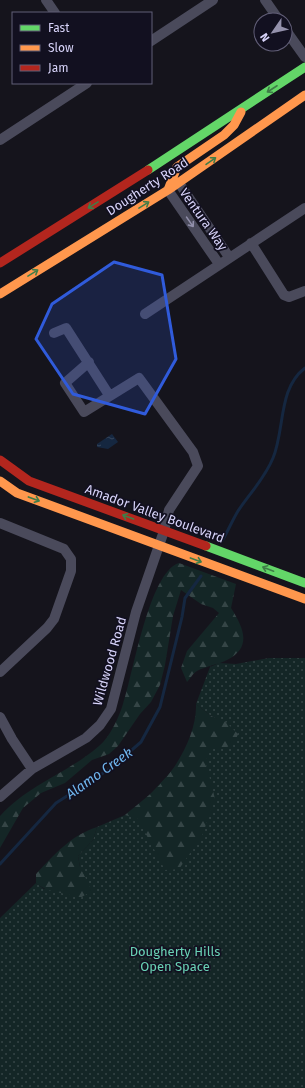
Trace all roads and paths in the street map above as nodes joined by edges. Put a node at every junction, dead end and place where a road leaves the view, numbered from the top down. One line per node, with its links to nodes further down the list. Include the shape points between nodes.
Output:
1 (46, 0): 4 (street)
2 (213, 0): 6 (street)
3 (265, 0): 5 (street)
4 (54, 12)
5 (273, 12)
6 (152, 40)
7 (293, 40): 8 (street)
8 (305, 57)
9 (305, 67): 12 (main road, Dougherty Road, one-way to 12)
10 (85, 84): 13 (street)
11 (305, 95): 14 (main road, Dougherty Road, one-way to 11)
12 (244, 108): 15 (main road, via 224,136 176,167); 19 (main road, Dougherty Road, one-way to 19)
13 (0, 140)
14 (179, 183): 15 (main road, Dougherty Road); 18 (street, Ventura Way)
15 (168, 190): 20 (street, Ventura Way, one-way to 20); 22 (main road, Dougherty Road, one-way to 15)
16 (305, 208): 17 (street)
17 (251, 243): 18 (street); 21 (street, via 284,295 288,297)
18 (229, 257): 20 (street)
19 (0, 263)
20 (219, 264): 23 (street)
21 (305, 291)
22 (0, 294)
23 (145, 314)
24 (54, 333): 25 (street, via 66,328)
25 (88, 362): 26 (street); 26 (street, via 65,383 84,412)
26 (109, 395): 30 (street, Wildwood Road, via 139,378 193,452 198,466 169,510)
27 (0, 460): 30 (main road, Amador Valley Boulevard, one-way to 27, via 29,481)
28 (0, 481): 31 (main road, one-way to 31, via 17,493)
29 (0, 523): 34 (street, via 64,549 71,559 71,571 54,619)
30 (164, 531): 31 (street, Wildwood Road); 32 (main road, Amador Valley Boulevard, one-way to 30)
31 (159, 546): 33 (main road, one-way to 33); 36 (street, Wildwood Road, via 136,612 111,709 100,726 86,738)
32 (305, 582)
33 (305, 599)
34 (0, 672)
35 (0, 717): 36 (street)
36 (32, 769): 37 (street, Wildwood Road)
37 (0, 797)

